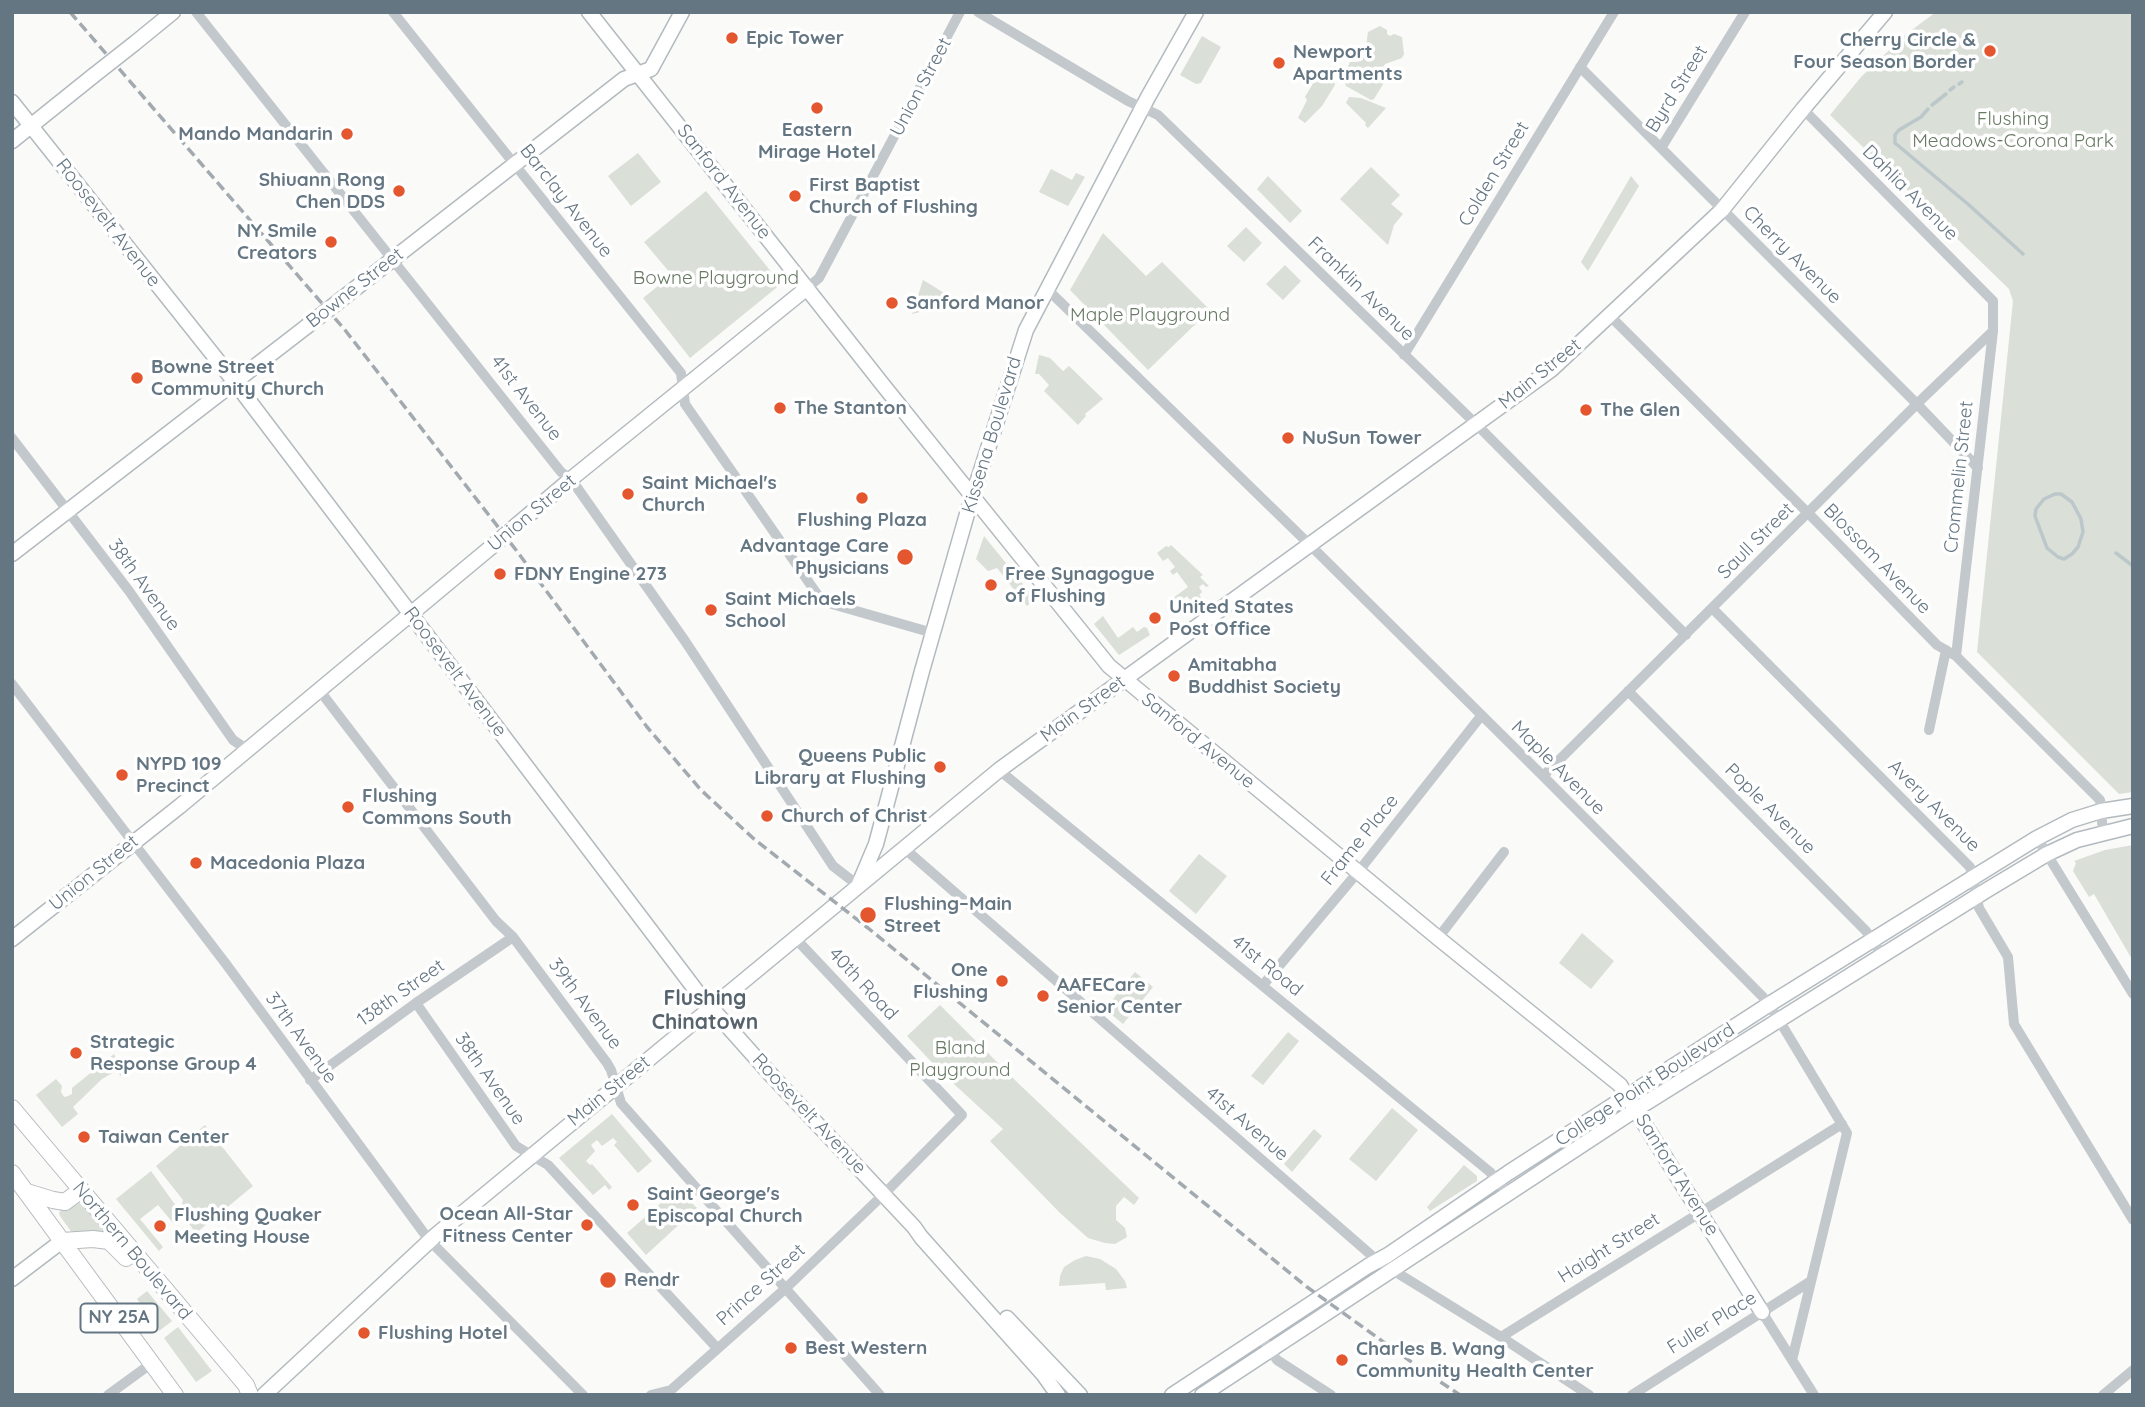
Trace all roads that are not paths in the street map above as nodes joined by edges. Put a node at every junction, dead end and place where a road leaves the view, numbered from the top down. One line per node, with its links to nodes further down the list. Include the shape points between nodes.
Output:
1 (173, 12): 17 (main road, bridge)
2 (196, 12): 22 (street, 41st Avenue)
3 (393, 12): 20 (street, Barclay Avenue)
4 (589, 12): 13 (main road, Sanford Avenue)
5 (682, 12): 13 (main road, Bowne Street, via 651,69)
6 (960, 12): 23 (street, Union Street, via 819,278)
7 (978, 12): 15 (street, Franklin Avenue)
8 (1196, 12): 15 (main road, Kissena Boulevard)
9 (1614, 12): 12 (street, Colden Street)
10 (1745, 12): 19 (street, Byrd Street)
11 (1885, 12): 16 (main road, Main Street)
12 (1580, 67): 19 (street, Cherry Avenue); 28 (street, Colden Street)
13 (639, 74): 20 (main road, Bowne Street, via 624,79); 23 (main road, Sanford Avenue)
14 (12, 102): 17 (main road, Roosevelt Avenue)
15 (1142, 108): 24 (main road, Kissena Boulevard); 28 (street, Franklin Avenue, via 1158,115)
16 (1803, 109): 21 (main road, Main Street); 25 (street, Dahlia Avenue)
17 (31, 126): 18 (main road); 29 (main road, Roosevelt Avenue)
18 (12, 141)
19 (1661, 148): 21 (street, Cherry Avenue)
20 (515, 165): 22 (main road, Bowne Street); 30 (street, Barclay Avenue, via 681,373)
21 (1722, 210): 26 (main road, Main Street); 31 (street, Cherry Avenue)
22 (392, 259): 29 (main road, Bowne Street, bridge); 35 (street, 41st Avenue)
23 (807, 288): 30 (main road, Union Street); 36 (main road, Sanford Avenue)
24 (1047, 289): 36 (main road, Kissena Boulevard, via 1017,352); 39 (street, Maple Avenue)
25 (1993, 301): 27 (street, Crommelin Street)
26 (1610, 316): 32 (main road, Main Street, via 1552,369); 38 (street, Blossom Avenue)
27 (1993, 331): 31 (street, Saull Street); 34 (street, Crommelin Street)
28 (1404, 355): 32 (street, Franklin Avenue)
29 (234, 381): 37 (main road, Bowne Street); 42 (main road, Roosevelt Avenue)
30 (683, 388): 35 (main road, Union Street); 43 (street, Barclay Avenue, via 685,404 825,602)
31 (1917, 404): 34 (street, Cherry Avenue); 38 (street, Saull Street)
32 (1476, 424): 39 (main road, Main Street); 44 (street, Franklin Avenue)
33 (12, 438): 37 (street, 38th Avenue)
34 (1978, 468): 45 (street, Crommelin Street)
35 (571, 479): 42 (main road, Union Street, bridge); 66 (street, 41st Avenue, via 685,641 833,866)
36 (973, 496): 43 (main road, Kissena Boulevard); 46 (main road, Sanford Avenue)
37 (69, 511): 40 (main road, Bowne Street); 52 (street, 38th Avenue, via 233,740)
38 (1808, 513): 41 (street, Saull Street); 45 (street, Blossom Avenue, via 1937,645)
39 (1310, 545): 46 (main road, Main Street); 50 (street, Maple Avenue)
40 (12, 554)
41 (1713, 609): 44 (street, Saull Street); 65 (street, Avery Avenue, via 1970,867)
42 (411, 614): 48 (main road, Union Street); 78 (main road, Roosevelt Avenue)
43 (933, 633): 66 (main road, Kissena Boulevard, via 876,844)
44 (1686, 635): 49 (street, Saull Street)
45 (1951, 653): 51 (street, Crommelin Street); 56 (street, Blossom Avenue, via 2100,800)
46 (1124, 679): 53 (main road, Main Street); 64 (main road, Sanford Avenue)
47 (12, 684): 60 (street, 37th Avenue)
48 (320, 691): 52 (main road, Union Street); 68 (street, 39th Avenue)
49 (1628, 691): 54 (street, Saull Street); 72 (street, Pople Avenue)
50 (1481, 716): 54 (street, Maple Avenue); 64 (street, Frame Place)
51 (1929, 730)
52 (248, 750): 60 (main road, Union Street)
53 (999, 769): 61 (main road, Main Street); 74 (street, 41st Road)
54 (1543, 776): 77 (street, Maple Avenue)
55 (2133, 806): 56 (main road, College Point Boulevard)
56 (2101, 811): 58 (street, Blossom Avenue); 59 (main road, College Point Boulevard)
57 (2133, 826): 58 (main road, College Point Boulevard)
58 (2103, 832): 63 (main road, College Point Boulevard)
59 (2037, 838): 63 (street); 65 (main road, College Point Boulevard)
60 (132, 843): 71 (main road, Union Street); 80 (street, 37th Avenue)
61 (905, 849): 66 (main road, Main Street); 100 (street, 41st Avenue)
62 (1504, 852): 70 (street)
63 (2047, 854): 67 (main road, College Point Boulevard); 75 (street)
64 (1357, 872): 70 (main road, Sanford Avenue); 74 (street, Frame Place)
65 (1973, 877): 67 (street, Avery Avenue); 72 (main road, College Point Boulevard)
66 (859, 886): 69 (main road, Main Street)
67 (1977, 897): 73 (main road, College Point Boulevard); 95 (street, Avery Avenue, via 2008,957 2014,1024)
68 (513, 937): 76 (street, 138th Street); 81 (street, 39th Avenue, via 607,1063)
69 (796, 938): 78 (main road, Main Street); 85 (street, 40th Road)
70 (1438, 938): 82 (main road, Sanford Avenue, via 1616,1082)
71 (12, 939)
72 (1872, 939): 73 (street, Pople Avenue); 77 (main road, College Point Boulevard)
73 (1883, 956): 79 (main road, College Point Boulevard)
74 (1263, 985): 89 (street, 41st Road)
75 (2133, 994)
76 (416, 1003): 80 (street, 138th Street); 87 (street, 38th Avenue, via 516,1146)
77 (1768, 1005): 79 (street, Maple Avenue); 82 (main road, College Point Boulevard)
78 (710, 1008): 81 (main road, Main Street); 92 (main road, Roosevelt Avenue)
79 (1779, 1020): 84 (main road, College Point Boulevard); 86 (street, Maple Avenue)
80 (310, 1080): 99 (street, 37th Avenue)
81 (615, 1086): 87 (main road, Main Street); 106 (street, 39th Avenue, via 621,1102)
82 (1627, 1096): 84 (main road, Sanford Avenue); 89 (main road, College Point Boulevard)
83 (12, 1108): 90 (main road, Northern Boulevard / NY 25A)
84 (1637, 1110): 93 (main road, College Point Boulevard); 94 (main road, Sanford Avenue)
85 (962, 1115): 92 (street, Prince Street)
86 (1842, 1124): 94 (street, Haight Street); 105 (street, via 1847,1133)
87 (531, 1154): 99 (main road, Main Street); 110 (street, 38th Avenue, via 548,1165)
88 (12, 1173): 91 (main road, NY 25A)
89 (1497, 1181): 93 (street, 41st Road); 100 (main road, College Point Boulevard)
90 (81, 1190): 91 (main road, via 65,1202); 101 (main road, Northern Boulevard / NY 25A)
91 (27, 1192): 98 (main road, NY 25A)
92 (884, 1194): 96 (main road, Roosevelt Avenue); 106 (street, Prince Street)
93 (1508, 1194): 102 (main road, College Point Boulevard)
94 (1700, 1212): 107 (main road, Sanford Avenue); 109 (street, Haight Street)
95 (2133, 1220)
96 (914, 1227): 123 (main road, Roosevelt Avenue); 124 (main road, Roosevelt Avenue, via 925,1233)
97 (93, 1239): 98 (main road); 101 (main road, via 108,1241 139,1270); 103 (main road)
98 (62, 1241): 103 (main road, NY 25A); 104 (main road)
99 (429, 1241): 119 (main road, Main Street); 120 (street, 37th Avenue)
100 (1378, 1261): 102 (street, 41st Avenue); 108 (main road, College Point Boulevard)
101 (148, 1268): 118 (main road, Northern Boulevard / NY 25A)
102 (1393, 1270): 109 (street, 41st Avenue); 111 (main road, College Point Boulevard)
103 (88, 1276): 113 (main road, NY 25A)
104 (12, 1279)
105 (1811, 1281): 107 (street, Fuller Place); 112 (street)
106 (786, 1288): 110 (street, Prince Street); 122 (street, 39th Avenue)
107 (1762, 1312): 112 (street, Sanford Avenue); 129 (street, Fuller Place)
108 (1261, 1337): 111 (street); 125 (main road, College Point Boulevard)
109 (1501, 1337): 128 (street, 41st Avenue)
110 (717, 1348): 115 (street, Prince Street)
111 (1270, 1350): 126 (main road, College Point Boulevard); 127 (street, via 1277,1360)
112 (1792, 1360): 130 (street, Sanford Avenue)
113 (152, 1363): 116 (street); 117 (main road, NY 25A)
114 (2133, 1370): 131 (street); 132 (street)
115 (668, 1392): 121 (street, Prince Street)
116 (108, 1395)
117 (176, 1395)
118 (250, 1395)
119 (264, 1395)
120 (583, 1395)
121 (651, 1395)
122 (880, 1395)
123 (1058, 1395)
124 (1080, 1395)
125 (1172, 1395)
126 (1202, 1395)
127 (1331, 1395)
128 (1589, 1395)
129 (1632, 1395)
130 (1814, 1395)
131 (2103, 1395)
132 (2114, 1395)

